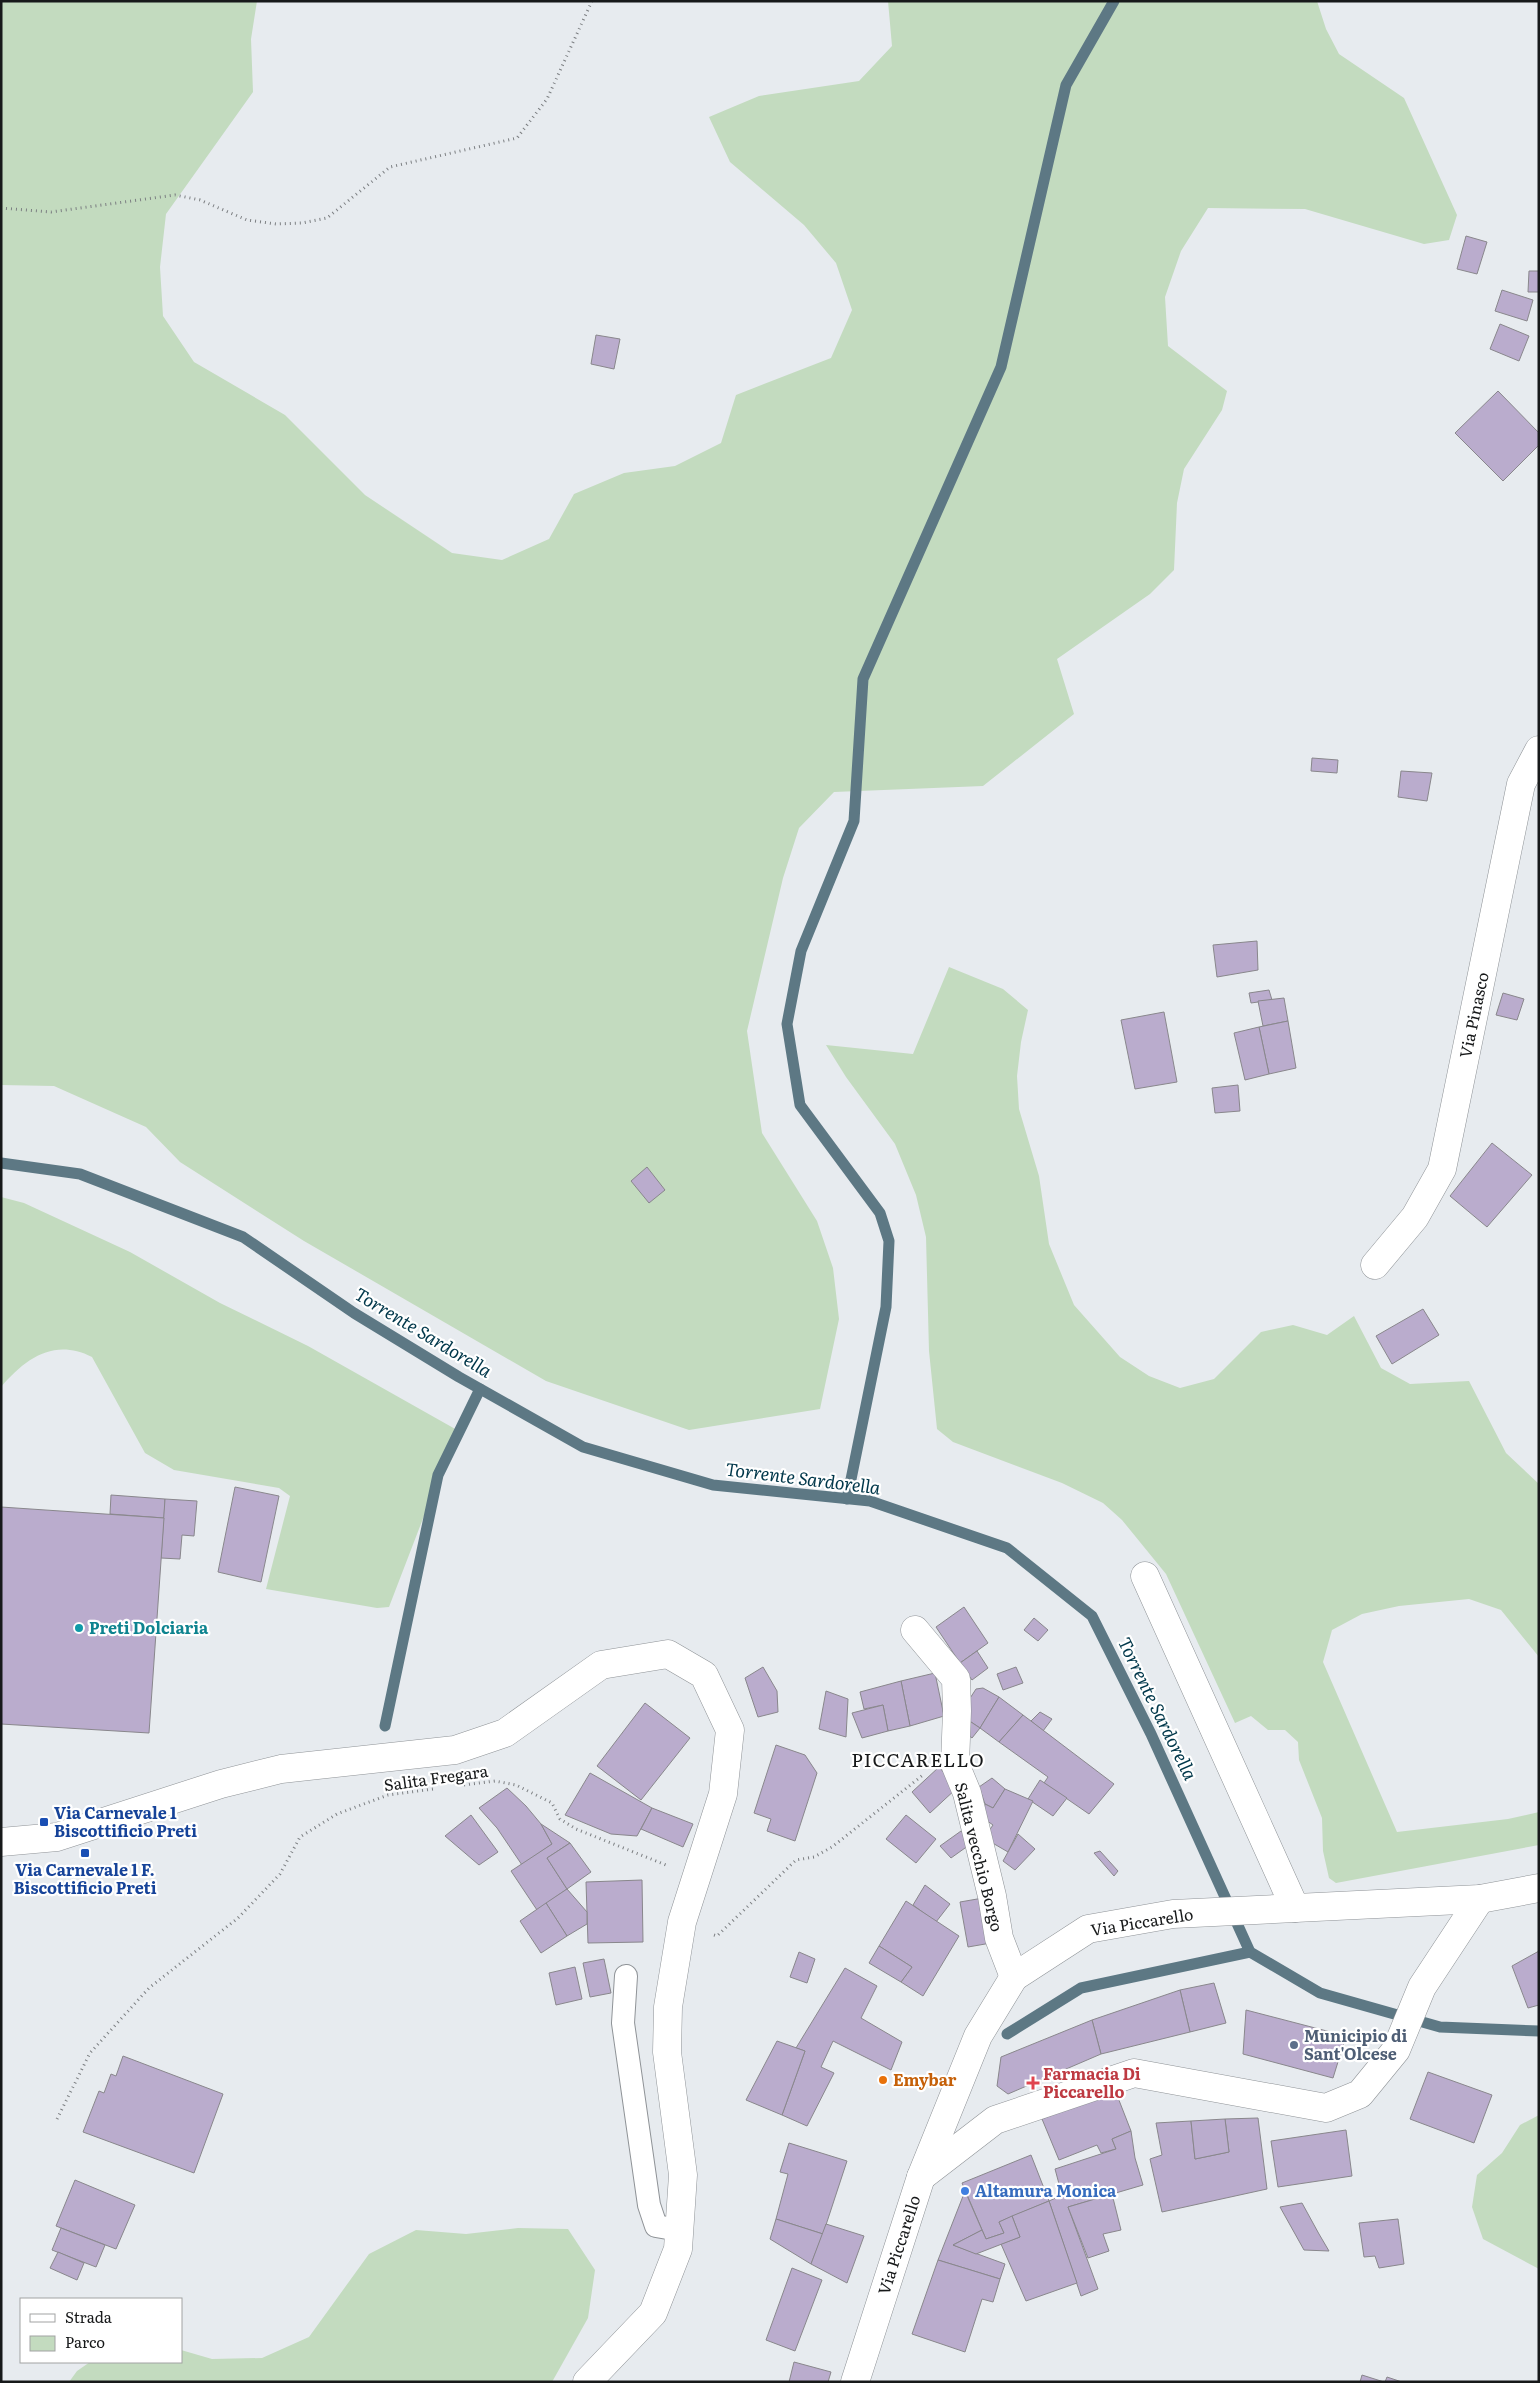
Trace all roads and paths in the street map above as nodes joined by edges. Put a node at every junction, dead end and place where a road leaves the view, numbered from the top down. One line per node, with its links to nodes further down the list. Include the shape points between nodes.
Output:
1 (592, 1): 2 (path, via 548,99 518,138 390,168 327,218 302,223 266,223 247,220 200,200 174,195 51,212)
2 (1, 208)
3 (1539, 750): 4 (main road, Via Pinasco, via 1521,784 1442,1169 1415,1217)
4 (1375, 1265)
5 (1145, 1576): 14 (main road)
6 (915, 1630): 7 (main road, Salita vecchio Borgo, via 956,1679)
7 (956, 1743): 15 (path, via 908,1787 832,1847 814,1857 796,1860 717,1936); 17 (main road, Salita vecchio Borgo, via 955,1764 967,1793 999,1938)
8 (456, 1786): 11 (path, Salita Fregara, via 495,1781 516,1785 552,1803 560,1819 576,1829)
9 (437, 1789): 18 (path, Salita Fregara, via 388,1796 337,1814 300,1837 280,1874 238,1918 149,1988 90,2053)
10 (1, 1842): 11 (main road, via 57,1837 221,1784 280,1769 455,1750 505,1733 601,1665 668,1654 704,1675 730,1730 723,1794)
11 (696, 1878): 15 (main road)
12 (1539, 1888): 13 (main road, Via Piccarello)
13 (1480, 1899): 14 (main road, Via Piccarello); 19 (main road, via 1422,1988 1396,2050 1360,2094 1326,2108 1134,2073 995,2120)
14 (1295, 1908): 17 (main road, Via Piccarello, via 1173,1914 1088,1929)
15 (682, 1922): 20 (main road, via 668,2007 668,2052 683,2175)
16 (626, 1976): 20 (lane, via 623,2023 649,2205 656,2226)
17 (1014, 1977): 19 (main road, Via Piccarello, via 978,2036)
18 (57, 2120)
19 (921, 2177): 22 (main road, Via Piccarello)
20 (679, 2230): 21 (main road, via 678,2249 653,2313)
21 (587, 2382)
22 (855, 2382)

